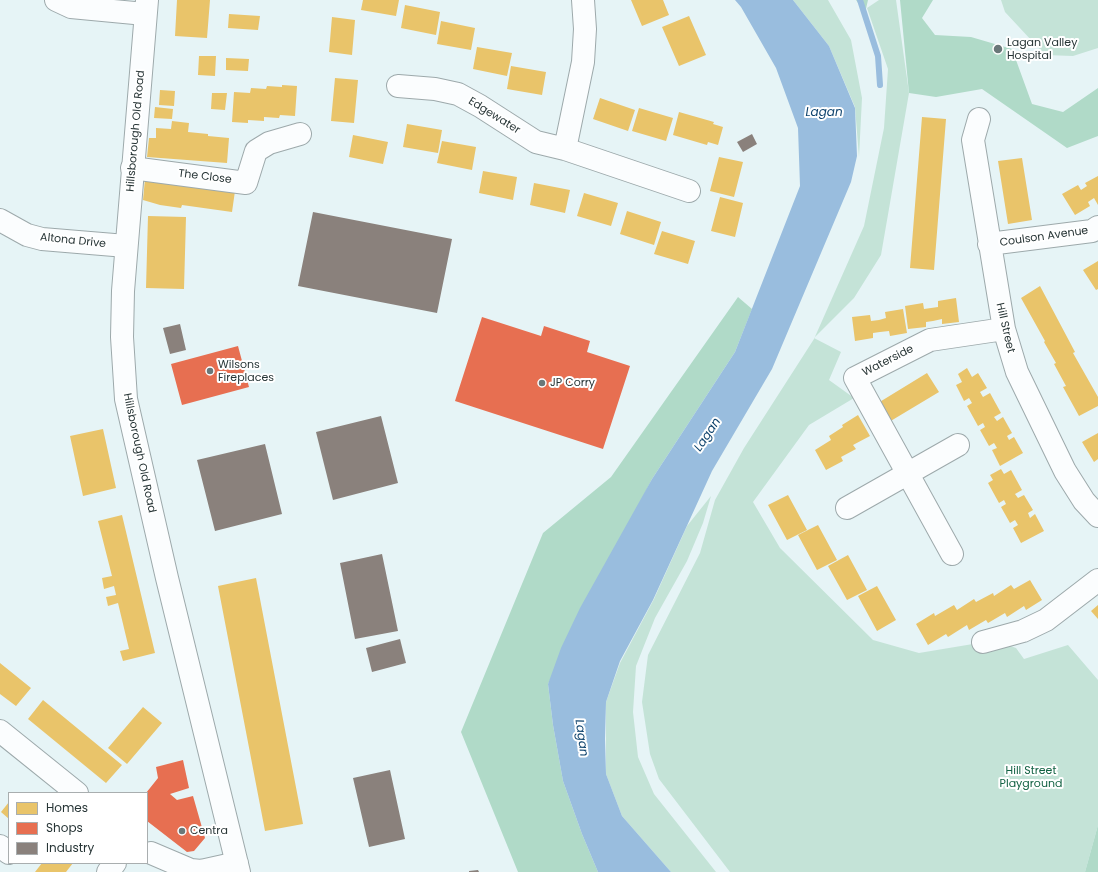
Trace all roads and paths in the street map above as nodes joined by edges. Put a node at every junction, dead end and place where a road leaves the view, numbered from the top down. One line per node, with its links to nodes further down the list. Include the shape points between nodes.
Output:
1 (56, 0): 3 (street, via 78,8)
2 (583, 0): 7 (street, via 583,62)
3 (146, 7): 8 (street, Hillsborough Old Road)
4 (398, 86): 7 (street, Edgewater, via 458,94 536,142)
5 (979, 119): 12 (street, Hill Street, via 973,140)
6 (300, 134): 8 (street, The Close, via 269,143 256,151 246,182)
7 (564, 149): 9 (street, Edgewater)
8 (132, 168): 13 (street, Hillsborough Old Road)
9 (690, 191)
10 (0, 220): 13 (street, Altona Drive, via 27,235 42,239)
11 (1098, 228): 12 (street, Coulson Avenue, via 1092,231)
12 (989, 244): 14 (street, Hill Street)
13 (126, 246): 28 (street, Hillsborough Old Road, via 122,337 126,399)
14 (1004, 330): 16 (street, Waterside, via 930,340 856,378); 18 (street, Hill Street, via 1017,372 1065,471 1084,501)
15 (958, 445): 16 (street)
16 (908, 473): 17 (street); 19 (street, Waterside)
17 (847, 508)
18 (1098, 516)
19 (952, 554)
20 (1098, 580): 21 (street, via 1046,620 1022,631)
21 (983, 642)
22 (0, 730): 23 (street)
23 (76, 792)
24 (0, 846): 25 (street)
25 (8, 852)
26 (149, 852): 28 (street, via 191,870); 30 (street)
27 (115, 864): 29 (street)
28 (238, 867)
29 (108, 872)
30 (168, 872)

